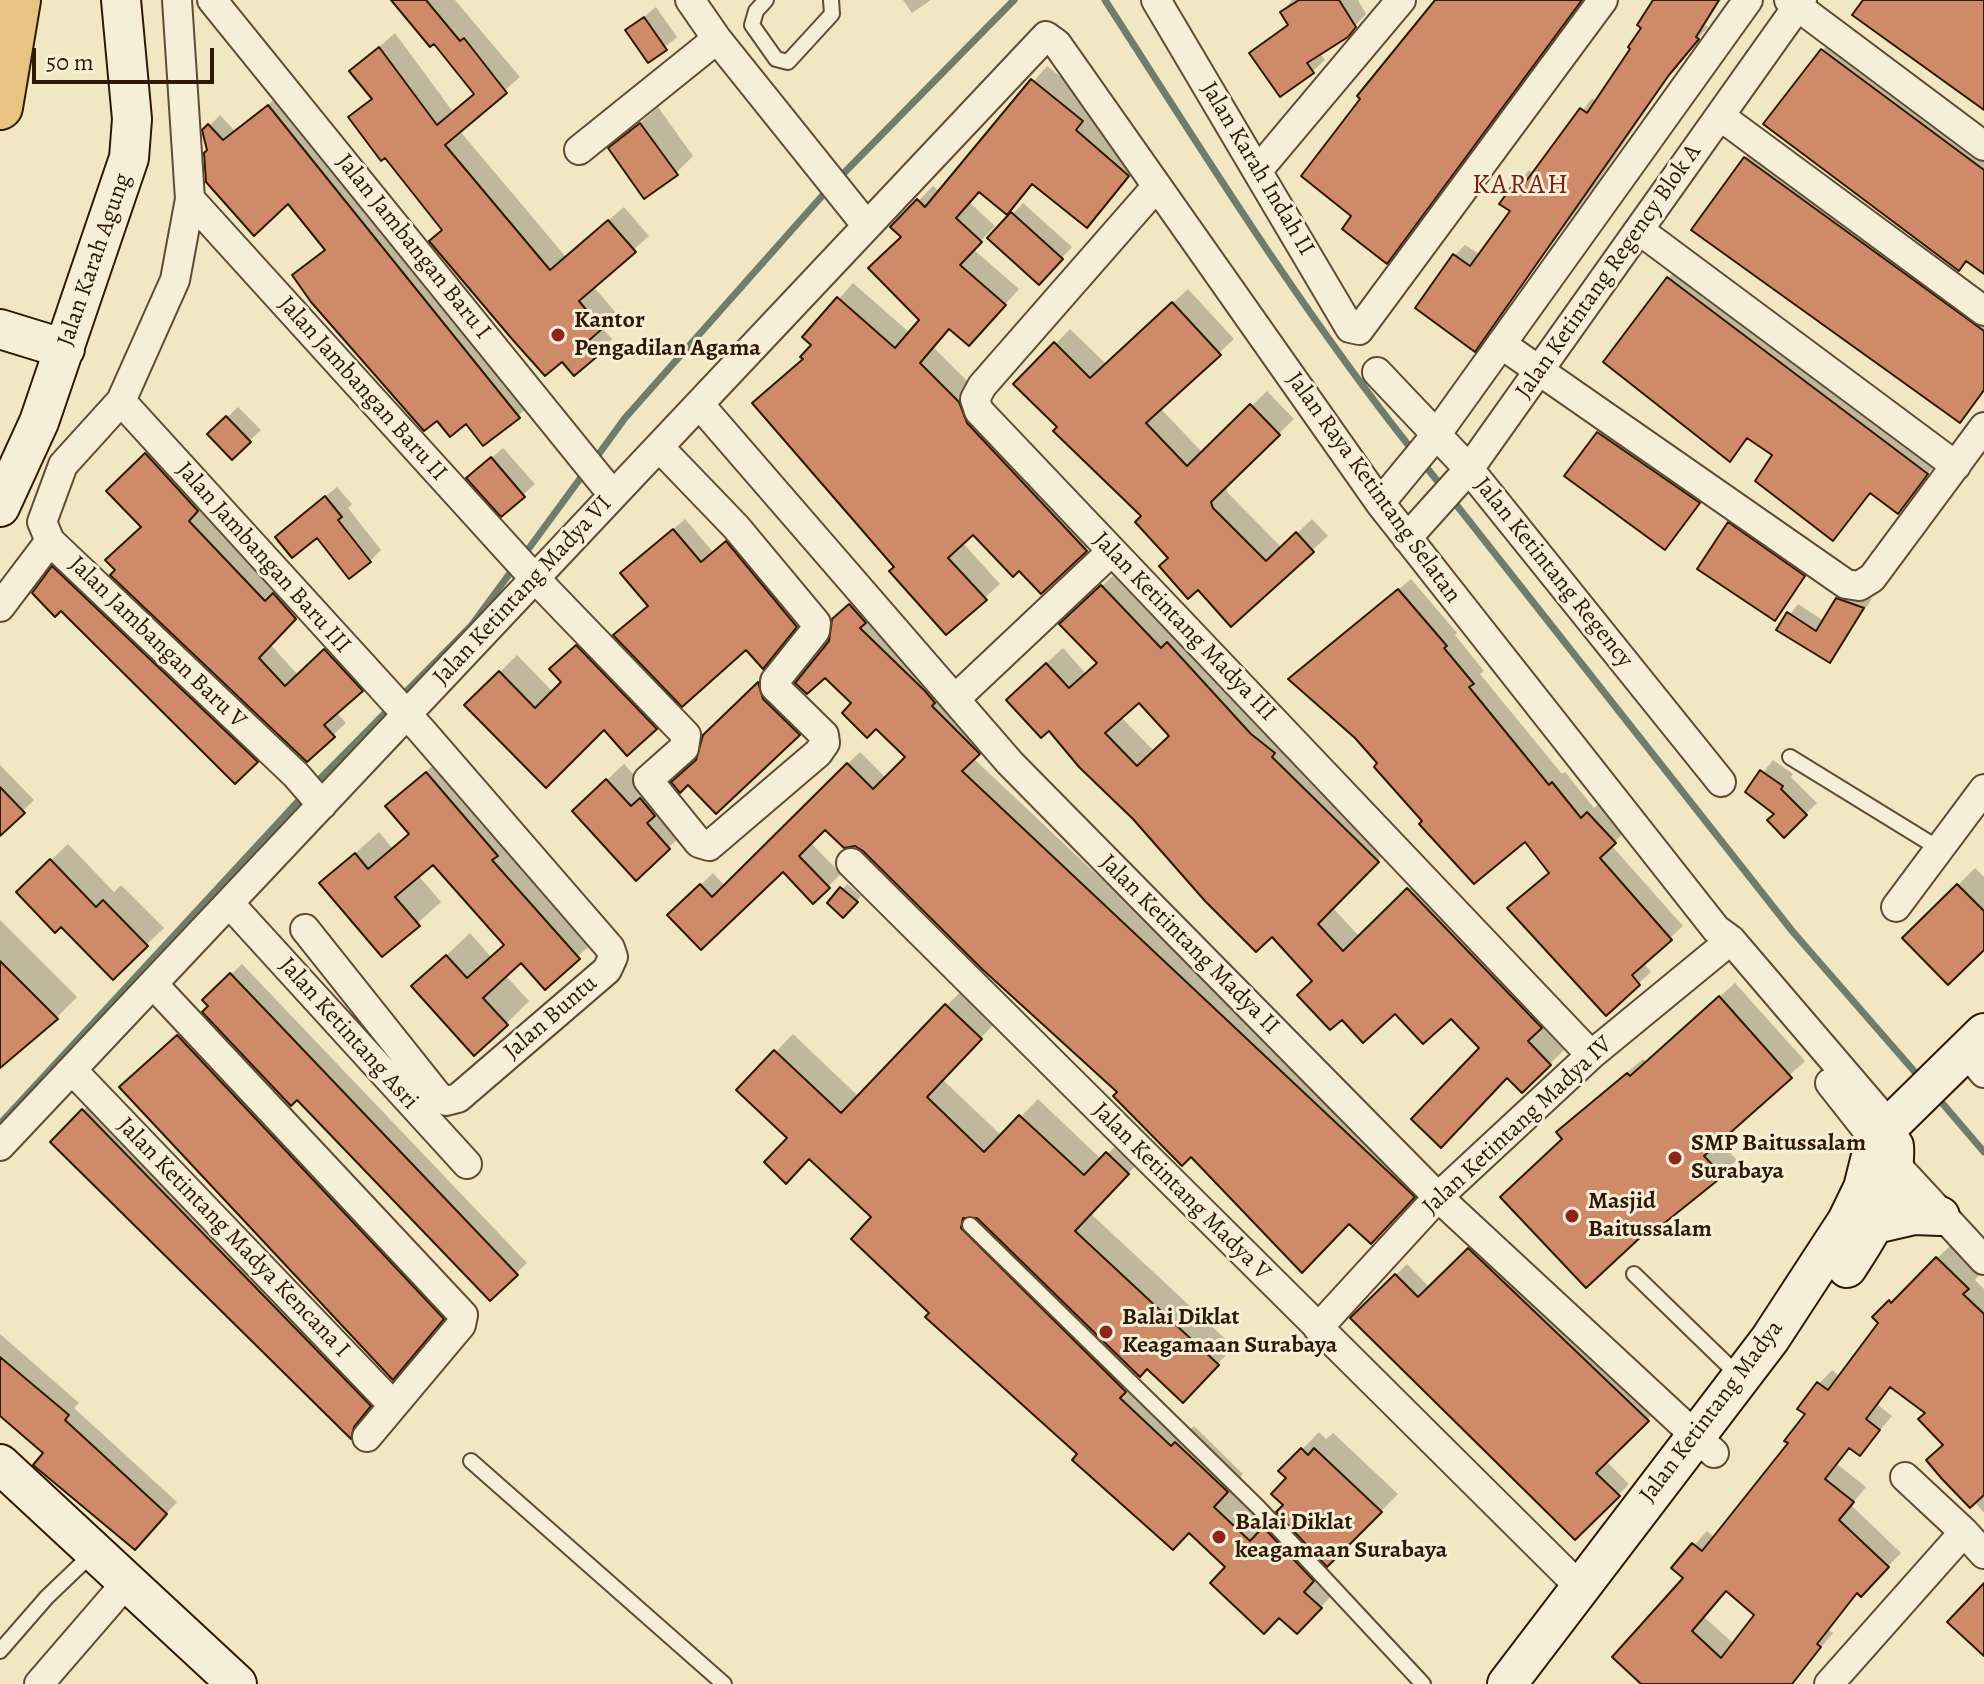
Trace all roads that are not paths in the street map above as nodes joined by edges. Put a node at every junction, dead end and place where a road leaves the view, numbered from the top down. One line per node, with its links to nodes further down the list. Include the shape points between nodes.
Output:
1 (18, 0): 17 (highway)
2 (121, 0): 29 (street, Jalan Karah Agung, via 132,119 129,158)
3 (177, 0): 23 (street)
4 (212, 0): 39 (street, Jalan Jambangan Baru I)
5 (690, 0): 16 (street)
6 (766, 0): 7 (lane, via 751,18 752,25 776,59 788,62 832,14)
7 (831, 0)
8 (1156, 0): 21 (street, Jalan Karah Indah II)
9 (1366, 0): 14 (street)
10 (1401, 0): 14 (street)
11 (1603, 0): 21 (street, Jalan Karah Indah II, via 1363,329 1350,328)
12 (1748, 0): 28 (street, Jalan Ketintang Regency Blok A)
13 (1797, 2): 18 (street, Jalan Ketintang Regency Blok A); 19 (street)
14 (1381, 24): 21 (street)
15 (1046, 36): 22 (street, Jalan Raya Ketintang Selatan, via 1057,44); 24 (street, Jalan Ketintang Madya VI)
16 (717, 39): 20 (street); 24 (street)
17 (0, 107)
18 (1720, 116): 25 (street, Jalan Ketintang Regency Blok A); 26 (street)
19 (1984, 146)
20 (579, 150)
21 (1259, 169)
22 (1157, 186): 40 (street, Jalan Raya Ketintang Selatan); 44 (street, Jalan Ketintang Madya III, via 975,399 979,411)
23 (190, 199): 32 (street, via 175,280); 45 (street, Jalan Jambangan Baru II)
24 (867, 226): 33 (street, Jalan Ketintang Madya VI)
25 (1639, 230): 30 (street, Jalan Ketintang Regency Blok A); 37 (street)
26 (1984, 311)
27 (0, 329): 29 (street)
28 (1501, 344): 30 (street); 36 (street, Jalan Ketintang Regency Blok A)
29 (51, 345): 41 (street, Jalan Karah Agung, via 39,422)
30 (1539, 370): 37 (street, via 1846,584 1859,586 1872,578); 38 (street, Jalan Ketintang Regency Blok A)
31 (1377, 372): 36 (street, Jalan Ketintang Regency)
32 (121, 401): 43 (street, via 63,465 42,522); 48 (street, Jalan Jambangan Baru III)
33 (699, 404): 35 (street, Jalan Ketintang Madya VI); 47 (street, Jalan Ketintang Madya II)
34 (1984, 427): 37 (street)
35 (659, 447): 39 (street, Jalan Ketintang Madya VI); 45 (street, Jalan Jambangan Baru II, via 815,621 815,631 775,683 824,735 825,743 711,846 699,843 648,780 684,748 686,735)
36 (1423, 450): 38 (street, Jalan Ketintang Regency); 40 (street, Jalan Ketintang Regency Blok A)
37 (1956, 466)
38 (1464, 474): 42 (street, Jalan Ketintang Regency Blok A); 50 (street, Jalan Ketintang Regency)
39 (606, 485): 45 (street, Jalan Ketintang Madya VI)
40 (1380, 503): 42 (street, Jalan Raya Ketintang Selatan)
41 (0, 507)
42 (1407, 538): 58 (street, Jalan Raya Ketintang Selatan)
43 (50, 541): 46 (street, Jalan Jambangan Baru V); 52 (street, Jalan Jambangan Baru V)
44 (1112, 551): 47 (street); 61 (street, Jalan Ketintang Madya III)
45 (524, 566): 48 (street, Jalan Ketintang Madya VI)
46 (0, 607)
47 (955, 699): 66 (street, Jalan Ketintang Madya II, via 1021,775)
48 (395, 703): 52 (street, Jalan Ketintang Madya VI); 57 (street, Jalan Buntu, via 610,948 609,966 458,1098 446,1101)
49 (1790, 757): 53 (lane)
50 (1721, 782)
51 (1984, 789): 53 (street)
52 (309, 791): 55 (street, Jalan Ketintang Madya VI)
53 (1938, 848): 56 (street)
54 (851, 863): 72 (street, Jalan Ketintang Madya V)
55 (229, 903): 59 (street, Jalan Ketintang Madya VI); 65 (street, Jalan Ketintang Asri)
56 (1896, 907)
57 (305, 929)
58 (1723, 939): 61 (street, Jalan Ketintang Madya IV); 63 (street, Jalan Raya Ketintang Selatan)
59 (153, 984): 62 (street, Jalan Ketintang Madya VI); 74 (street, via 463,1315 461,1325)
60 (1974, 1054): 63 (street, Jalan Ketintang Madya)
61 (1591, 1055): 66 (street, Jalan Ketintang Madya IV)
62 (72, 1070): 64 (street, Jalan Ketintang Madya VI); 74 (street, Jalan Ketintang Madya Kencana I)
63 (1889, 1139): 67 (street, Jalan Raya Ketintang Selatan); 68 (street, Jalan Ketintang Madya, via 1886,1203); 73 (street, Jalan Ketintang Madya, via 1847,1221)
64 (0, 1146)
65 (467, 1164)
66 (1438, 1197): 72 (street, Jalan Ketintang Madya IV); 76 (street, Jalan Ketintang Madya II)
67 (1940, 1216): 68 (street, via 1914,1215); 70 (street, Jalan Raya Ketintang Selatan)
68 (1875, 1224): 76 (street, Jalan Ketintang Madya, via 1790,1355)
69 (970, 1225): 89 (lane, via 1258,1507)
70 (1984, 1260)
71 (1634, 1274): 73 (lane)
72 (1318, 1328): 84 (street, Jalan Ketintang Madya V)
73 (1742, 1378): 76 (street, Jalan Ketintang Madya)
74 (393, 1405): 75 (street)
75 (367, 1437)
76 (1704, 1445): 84 (street, Jalan Ketintang Madya); 91 (street, Jalan Ketintang Madya)
77 (471, 1461): 88 (lane)
78 (0, 1464): 81 (street)
79 (1905, 1477): 80 (street)
80 (1964, 1532): 82 (street); 92 (street)
81 (95, 1552): 83 (street); 85 (lane)
82 (1984, 1554)
83 (127, 1582): 86 (street); 87 (street)
84 (1580, 1587): 90 (street, Jalan Ketintang Madya)
85 (0, 1651)
86 (39, 1684)
87 (237, 1684)
88 (724, 1684)
89 (1423, 1684)
90 (1507, 1684)
91 (1538, 1684)
92 (1829, 1684)

